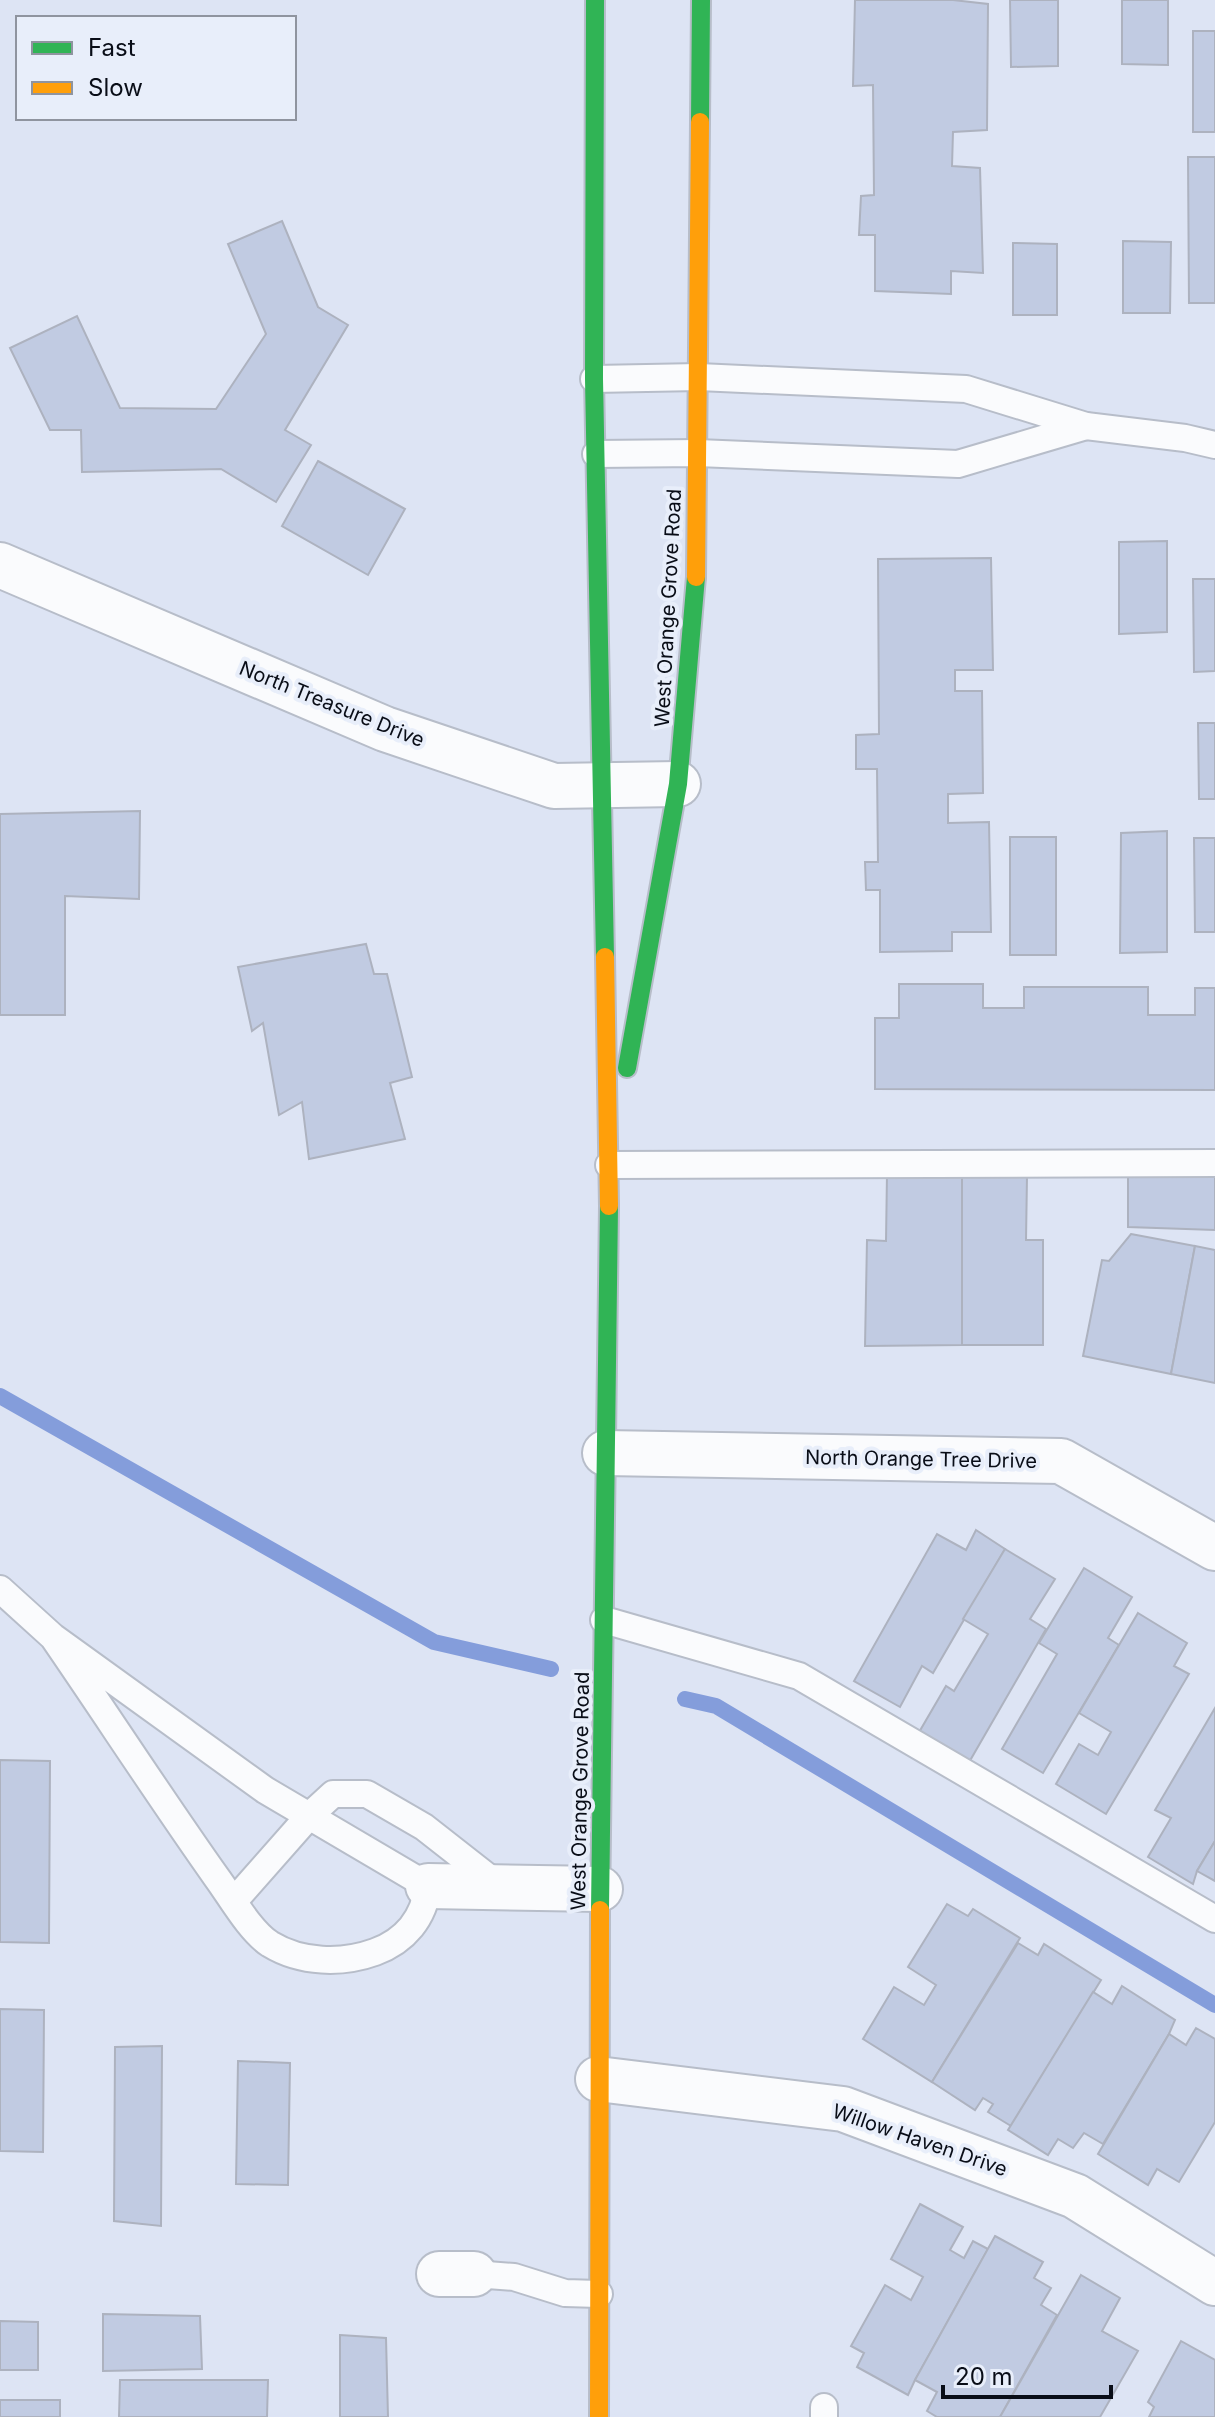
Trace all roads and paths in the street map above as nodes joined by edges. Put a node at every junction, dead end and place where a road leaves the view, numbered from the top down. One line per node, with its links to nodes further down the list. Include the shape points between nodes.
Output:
1 (595, 0): 4 (main road, West Orange Grove Road)
2 (701, 0): 3 (main road, West Orange Grove Road)
3 (699, 377): 4 (lane); 5 (lane, via 966,389); 7 (main road, West Orange Grove Road)
4 (594, 379): 8 (main road, West Orange Grove Road)
5 (1086, 426): 6 (lane); 7 (lane, via 958,464)
6 (1215, 445)
7 (698, 453): 8 (lane); 10 (main road, West Orange Grove Road, via 697,563)
8 (596, 454): 11 (main road, West Orange Grove Road)
9 (0, 565): 11 (street, North Treasure Drive, via 385,729 554,786)
10 (678, 784): 11 (street, North Treasure Drive); 13 (main road, West Orange Grove Road)
11 (602, 785): 13 (main road, West Orange Grove Road)
12 (1215, 1163): 13 (lane)
13 (609, 1165): 14 (main road, West Orange Grove Road)
14 (605, 1453): 15 (street, North Orange Tree Drive, via 1061,1461); 17 (main road, West Orange Grove Road)
15 (1215, 1548)
16 (0, 1589): 18 (lane)
17 (604, 1620): 22 (main road, West Orange Grove Road); 24 (lane, via 799,1676)
18 (53, 1637): 19 (lane); 23 (lane)
19 (309, 1816): 20 (lane); 21 (lane, via 333,1794 367,1794 424,1827); 23 (lane)
20 (428, 1886): 21 (street); 23 (lane, via 412,1928 390,1947 339,1960 287,1953 267,1942)
21 (501, 1887): 22 (street)
22 (600, 1889): 25 (main road, West Orange Grove Road)
23 (234, 1901)
24 (1215, 1919)
25 (598, 2079): 27 (street, Willow Haven Drive, via 843,2109 1075,2196); 28 (main road, West Orange Grove Road)
26 (457, 2274): 28 (lane, via 514,2277 565,2293)
27 (1215, 2283)
28 (599, 2294): 29 (main road, West Orange Grove Road)
29 (599, 2417)

